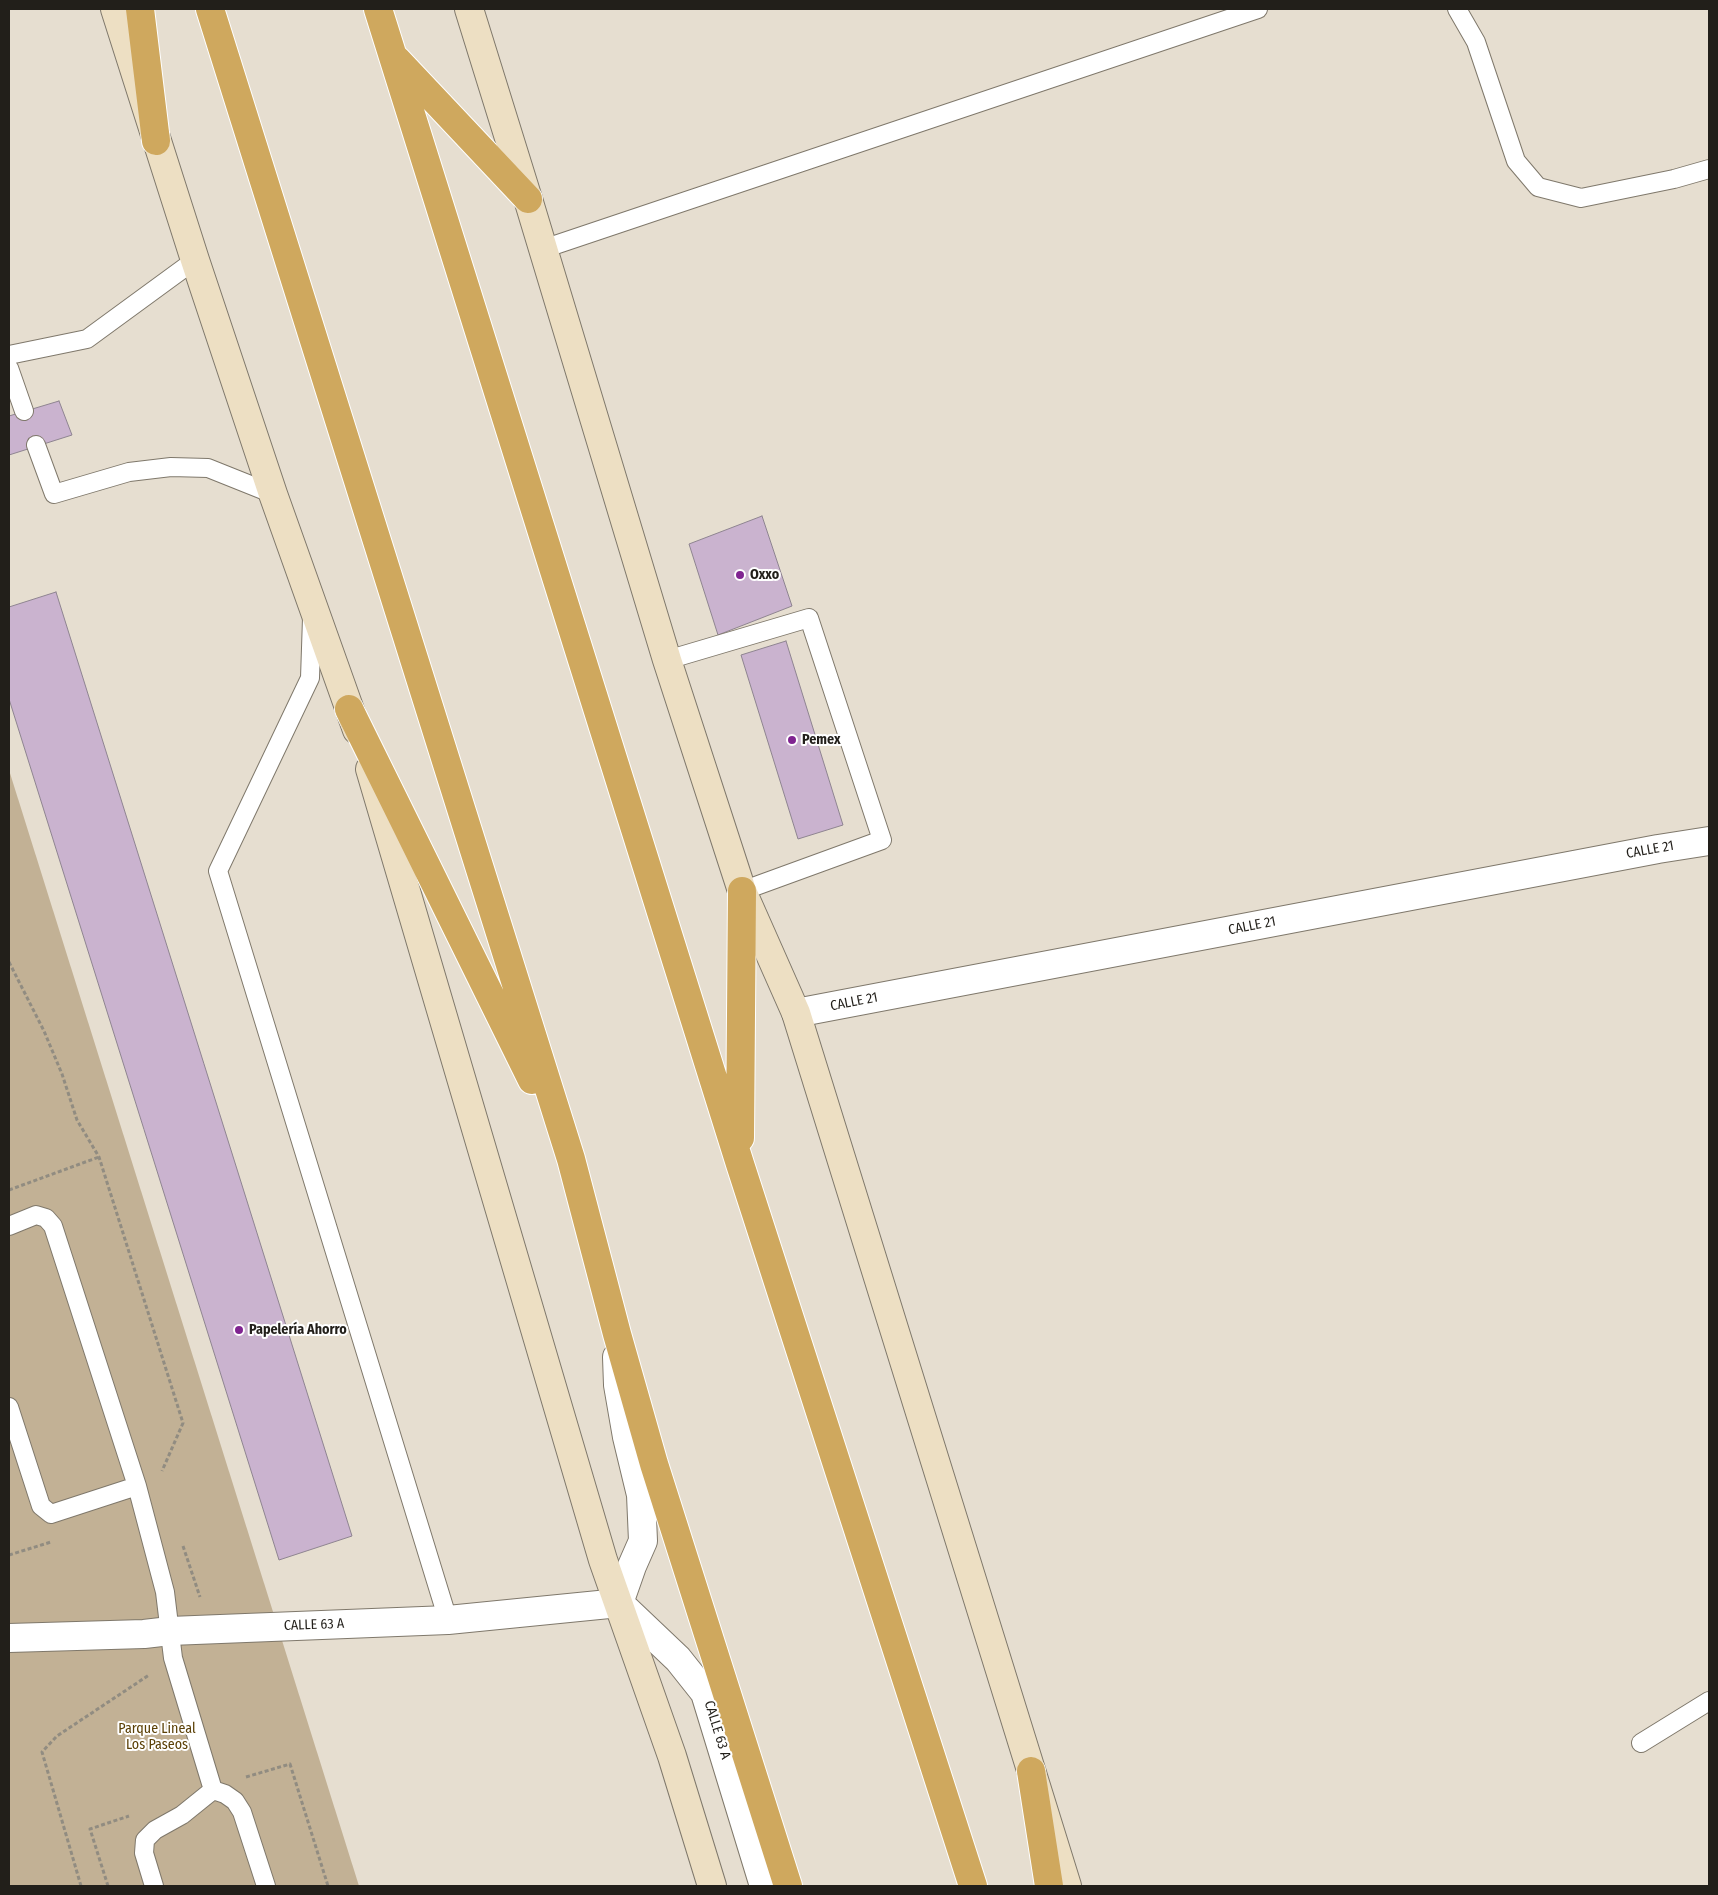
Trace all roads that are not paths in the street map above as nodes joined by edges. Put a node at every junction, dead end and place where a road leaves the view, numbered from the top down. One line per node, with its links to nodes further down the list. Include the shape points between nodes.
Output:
1 (115, 9): 9 (main road)
2 (140, 9): 9 (highway)
3 (210, 9): 25 (highway)
4 (378, 9): 8 (highway)
5 (469, 9): 11 (main road)
6 (1258, 9): 12 (lane)
7 (1457, 9): 10 (lane, via 1476,42 1516,161 1538,188 1581,198)
8 (393, 56): 11 (highway); 26 (highway)
9 (156, 141): 13 (main road)
10 (1709, 169)
11 (528, 199): 12 (main road)
12 (543, 249): 20 (main road)
13 (195, 260): 14 (lane, via 87,339); 18 (main road)
14 (9, 355)
15 (9, 368): 16 (lane)
16 (24, 411)
17 (36, 445): 18 (lane, via 54,494 129,472 171,467 208,468)
18 (273, 494): 19 (main road)
19 (312, 604): 21 (main road); 32 (lane, via 310,678 218,871)
20 (666, 660): 23 (main road); 23 (lane, via 809,618 879,830 882,840)
21 (350, 709): 25 (highway); 31 (main road, via 600,1550)
22 (1709, 841): 24 (street, CALLE 21, via 1658,848)
23 (742, 891): 24 (main road); 26 (highway)
24 (796, 1013): 37 (main road)
25 (571, 1159): 28 (highway)
26 (740, 1164): 44 (highway)
27 (9, 1226): 30 (lane, via 36,1216 46,1218 53,1226)
28 (617, 1334): 31 (street, via 618,1385 641,1495 643,1541); 43 (highway, via 657,1473)
29 (9, 1407): 30 (lane, via 41,1506 51,1514)
30 (136, 1486): 33 (lane, via 165,1592)
31 (619, 1603): 32 (street, CALLE 63 A); 41 (main road, via 672,1756); 42 (street, CALLE 63 A, via 678,1659 705,1693)
32 (448, 1620): 33 (street, CALLE 63 A)
33 (170, 1631): 34 (street, CALLE 63 A); 38 (lane, via 172,1658)
34 (9, 1638)
35 (1709, 1701): 36 (lane)
36 (1640, 1743)
37 (1031, 1771): 45 (highway); 46 (main road)
38 (213, 1790): 39 (lane, via 182,1815 154,1830 145,1840 144,1853); 40 (lane, via 235,1801 242,1812)
39 (154, 1886)
40 (266, 1886)
41 (712, 1886)
42 (764, 1886)
43 (788, 1886)
44 (974, 1886)
45 (1049, 1886)
46 (1067, 1886)

